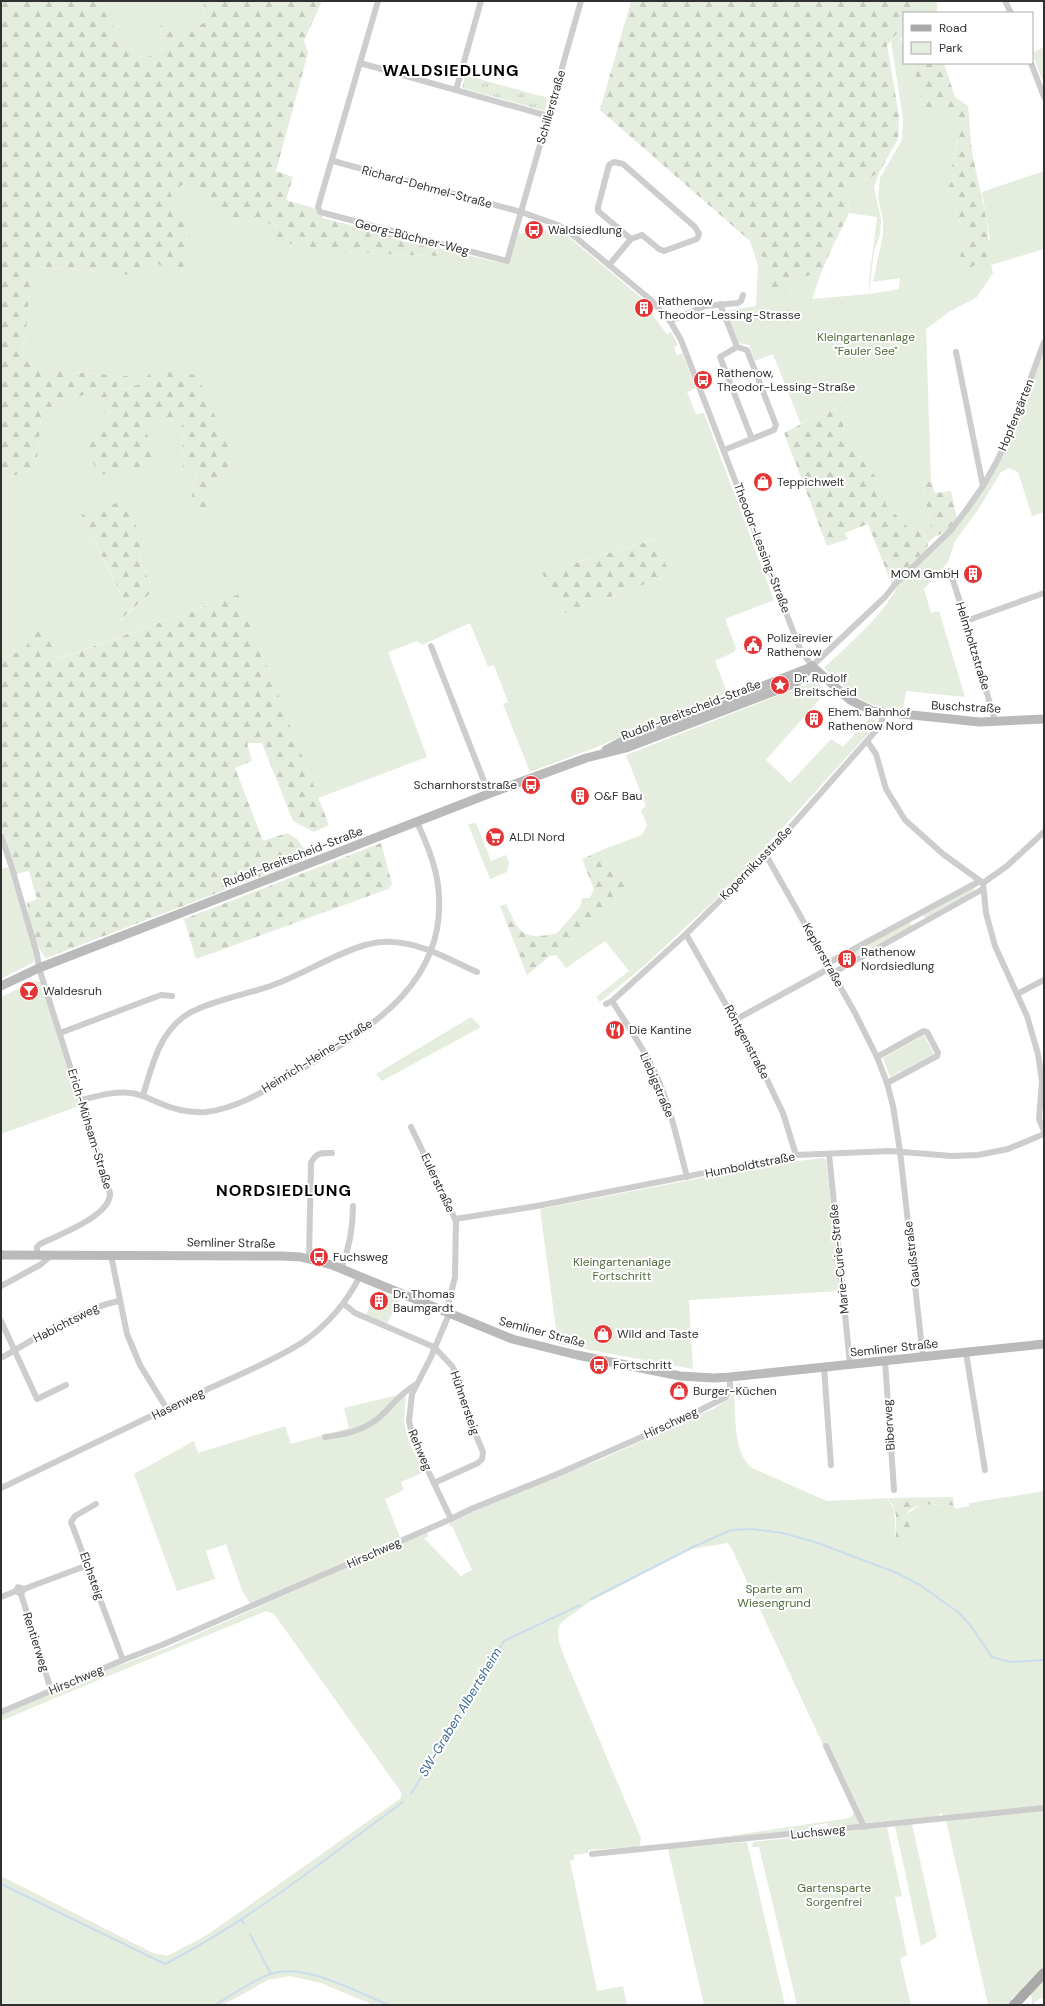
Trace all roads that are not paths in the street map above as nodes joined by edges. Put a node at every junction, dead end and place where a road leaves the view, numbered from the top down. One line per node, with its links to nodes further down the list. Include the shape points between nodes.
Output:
1 (378, 1): 6 (street)
2 (481, 1): 8 (street)
3 (581, 1): 10 (street, Schillerstraße)
4 (1007, 2): 5 (street)
5 (1011, 12)
6 (360, 63): 8 (street); 11 (street)
7 (1031, 64): 9 (street)
8 (456, 90): 10 (street)
9 (1044, 97)
10 (548, 116): 12 (street, Schillerstraße)
11 (333, 161): 12 (street, Richard-Dehmel-Straße); 12 (street, Georg-Büchner-Weg, via 318,208 326,214 507,261)
12 (521, 212): 14 (street, Theodor-Lessing-Straße, via 558,225)
13 (631, 239): 13 (street, via 598,211 609,165 614,162 622,164 695,227 699,234 697,239 664,251 642,235); 14 (street)
14 (609, 265): 17 (street, Theodor-Lessing-Straße, via 651,300)
15 (743, 295): 16 (street, via 738,303)
16 (720, 304): 17 (street, via 705,306); 19 (street)
17 (670, 321): 24 (street, Theodor-Lessing-Straße, via 681,340)
18 (1044, 342): 25 (street, Hopfengärten, via 1013,427)
19 (737, 347): 23 (street, via 720,357); 23 (street, via 747,350 776,425 774,430)
20 (956, 352): 21 (street)
21 (963, 391): 22 (street); 25 (street)
22 (956, 392)
23 (752, 439): 24 (street)
24 (724, 450): 30 (street, Theodor-Lessing-Straße, via 800,649)
25 (983, 486): 30 (street, Hopfengärten, via 951,530)
26 (950, 572): 28 (street, Helmholtzstraße)
27 (1044, 593): 28 (street)
28 (966, 621): 33 (street, Helmholtzstraße)
29 (431, 646): 35 (street)
30 (812, 666): 31 (street, Buschstraße, via 856,704); 35 (street, Rudolf-Breitscheid-Straße, via 798,682 783,688 626,748 595,755)
31 (884, 713): 33 (street, Buschstraße, via 980,722); 34 (street, Kopernikusstraße, via 880,726)
32 (1044, 719): 33 (street, Buschstraße)
33 (995, 721)
34 (867, 741): 39 (street, Kopernikusstraße); 40 (street, via 876,754 886,789 905,820)
35 (488, 794): 36 (street, Rudolf-Breitscheid-Straße)
36 (417, 822): 42 (street, Heinrich-Heine-Straße, via 433,863 438,885 439,918); 43 (street, Rudolf-Breitscheid-Straße)
37 (1044, 832): 40 (street)
38 (1, 836): 43 (street, Erich-Mühsam-Straße)
39 (766, 855): 41 (street, Kopernikusstraße); 44 (street, Keplerstraße)
40 (982, 885): 44 (street); 44 (street); 48 (street, via 995,946)
41 (686, 934): 50 (street, Kopernikusstraße); 51 (street, Röntgenstraße)
42 (431, 952): 45 (street); 55 (street, Heinrich-Heine-Straße, via 407,992 375,1020 311,1063 257,1093 226,1108 196,1112 172,1108); 55 (street, via 409,943 384,942 364,946 272,986 191,1012 171,1028 159,1047)
43 (39, 968): 47 (street, Rudolf-Breitscheid-Straße); 52 (street, Erich-Mühsam-Straße)
44 (830, 968): 51 (street); 53 (street, Keplerstraße)
45 (477, 972)
46 (1044, 980): 48 (street)
47 (1, 986)
48 (1017, 994): 58 (street, via 1029,1022 1038,1054 1042,1082 1039,1120)
49 (172, 996): 52 (street, via 161,994)
50 (609, 1002): 64 (street, Liebigstraße, via 642,1049 657,1078 674,1125)
51 (735, 1020): 63 (street, Röntgenstraße, via 780,1107)
52 (60, 1033): 56 (street, Erich-Mühsam-Straße)
53 (877, 1057): 54 (street, Keplerstraße); 54 (street, via 924,1031 938,1053 937,1056)
54 (887, 1083): 61 (street, Keplerstraße)
55 (143, 1095): 56 (street, Heinrich-Heine-Straße, via 113,1093)
56 (81, 1100): 67 (street, Erich-Mühsam-Straße, via 110,1198 103,1209 94,1216 40,1244 37,1247)
57 (411, 1127): 66 (street, Eulerstraße)
58 (1044, 1130)
59 (1044, 1134): 61 (street, Humboldtstraße, via 1008,1149 978,1154 952,1156)
60 (332, 1152): 71 (street, via 321,1152 312,1163)
61 (900, 1152): 62 (street, Humboldtstraße); 83 (street, Gaußstraße)
62 (828, 1154): 63 (street, Humboldtstraße); 86 (street, Marie-Curie-Straße)
63 (796, 1155): 64 (street, Humboldtstraße)
64 (687, 1176): 66 (street, Humboldtstraße, via 537,1206)
65 (353, 1206): 72 (street, via 351,1242)
66 (455, 1219): 77 (street, Eulerstraße, via 455,1277)
67 (37, 1254): 68 (street, Semliner Straße); 69 (street, Semliner Straße)
68 (1, 1255)
69 (52, 1255): 70 (street, Semliner Straße); 74 (street)
70 (111, 1255): 71 (street, Semliner Straße); 75 (street)
71 (309, 1258): 72 (street, Semliner Straße)
72 (341, 1268): 73 (street, Semliner Straße)
73 (360, 1276): 76 (street, Hasenweg); 77 (street, Semliner Straße)
74 (1, 1286)
75 (120, 1301): 81 (street, Habichtsweg, via 106,1303 76,1317); 91 (street, via 127,1334 135,1355)
76 (344, 1304): 80 (street, via 356,1313); 91 (street, Hasenweg, via 323,1326 303,1341)
77 (448, 1313): 80 (street, Rehweg); 88 (street, Semliner Straße, via 512,1339 571,1354 687,1377)
78 (1, 1320): 81 (street)
79 (1044, 1344): 82 (street, Semliner Straße)
80 (434, 1347): 90 (street, Rehweg); 95 (street, Hühnersteig, via 457,1374 462,1401 483,1452 478,1463)
81 (14, 1351): 84 (street, Habichtsweg); 89 (street, via 37,1399)
82 (966, 1352): 83 (street, Semliner Straße); 94 (street)
83 (923, 1357): 85 (street, Semliner Straße)
84 (1, 1358)
85 (885, 1361): 86 (street, Semliner Straße); 97 (street, Biberweg)
86 (850, 1364): 87 (street, Semliner Straße)
87 (824, 1367): 88 (street, Semliner Straße); 93 (street)
88 (730, 1377): 99 (street, Hirschweg, via 730,1389 726,1397 683,1419)
89 (66, 1385)
90 (415, 1385): 92 (street, via 405,1390 383,1414 367,1425); 95 (street, Rehweg, via 410,1400 410,1429)
91 (167, 1409): 96 (street, Hasenweg)
92 (325, 1437)
93 (830, 1464)
94 (985, 1470)
95 (434, 1483): 99 (street, Rehweg)
96 (1, 1488)
97 (894, 1490)
98 (96, 1504): 100 (street, Elchsteig, via 75,1516 71,1522)
99 (451, 1519): 103 (street, Hirschweg)
100 (88, 1565): 101 (street); 103 (street, Elchsteig)
101 (20, 1592): 102 (street); 104 (street, Rentierweg)
102 (1, 1597)
103 (123, 1660): 104 (street, Hirschweg)
104 (52, 1690): 105 (street, Hirschweg)
105 (1, 1712)
106 (826, 1746): 108 (street)
107 (1044, 1808): 108 (street, Luchsweg)
108 (864, 1827): 109 (street, Luchsweg)
109 (592, 1854)
110 (1044, 1974): 111 (main road)
111 (1014, 2005)

